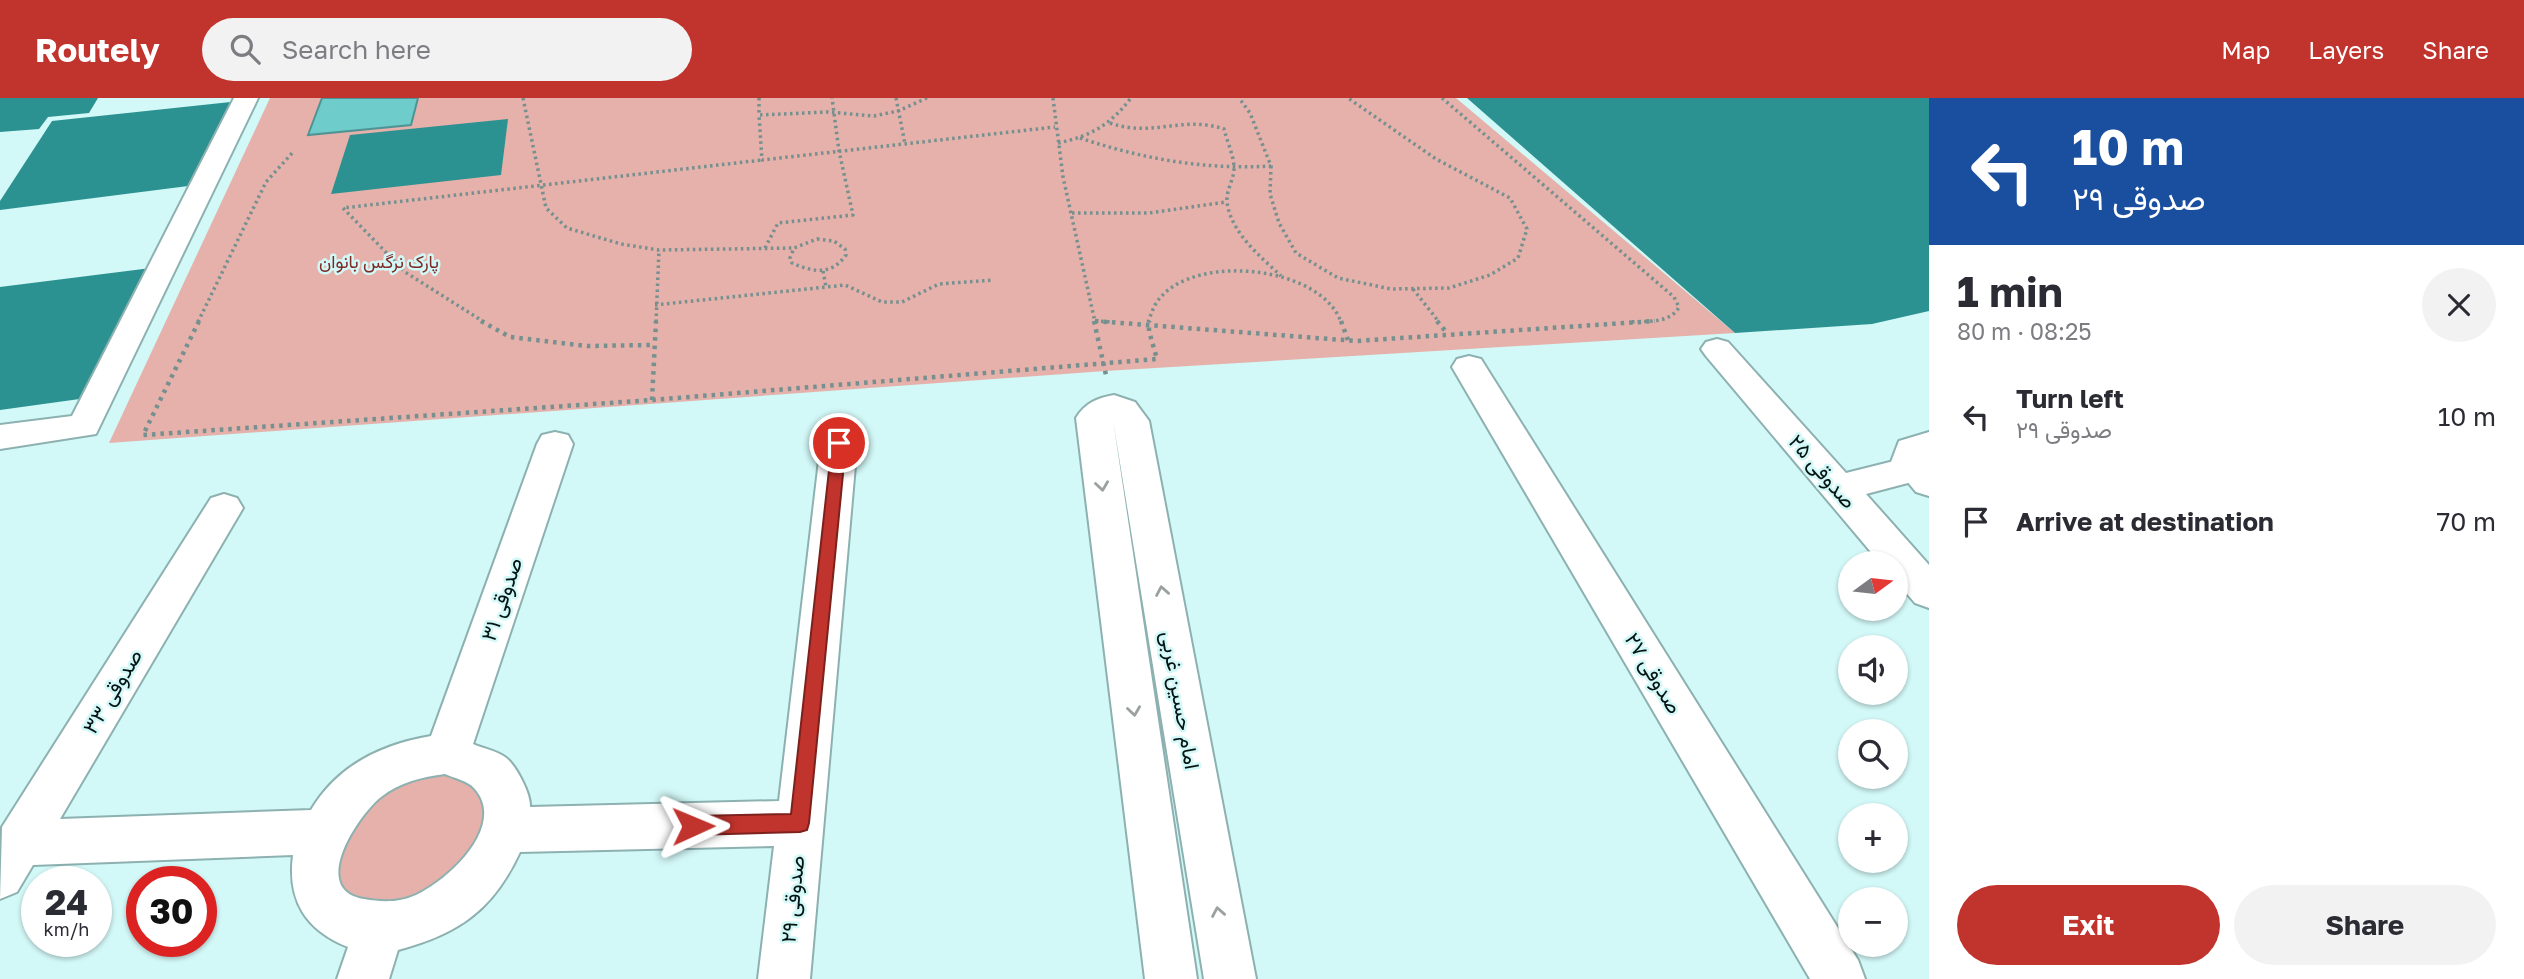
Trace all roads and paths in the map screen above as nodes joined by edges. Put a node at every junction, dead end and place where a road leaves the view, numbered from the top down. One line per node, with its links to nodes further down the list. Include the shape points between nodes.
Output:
1 (246, 98): 46 (street, via 85,426)
2 (523, 98): 25 (path)
3 (759, 98): 14 (path)
4 (832, 98): 13 (path)
5 (896, 98): 12 (path)
6 (927, 98): 12 (path)
7 (1053, 98): 16 (path)
8 (1131, 98): 15 (path)
9 (1239, 98): 23 (path, via 1250,113)
10 (1348, 98): 35 (path, via 1436,159 1510,198 1527,229 1518,258 1490,275 1449,288)
11 (1442, 98): 42 (path, via 1674,297 1679,307 1663,320)
12 (898, 111): 13 (path, via 874,116); 19 (path)
13 (834, 113): 14 (path); 21 (path)
14 (759, 115): 22 (path)
15 (1110, 123): 17 (path, via 1093,136); 24 (path, via 1149,132 1203,123 1224,129)
16 (1055, 127): 18 (path); 19 (path)
17 (1080, 138): 18 (path); 24 (path, via 1163,161)
18 (1058, 143): 27 (path)
19 (905, 144): 21 (path)
20 (294, 151): 45 (path, via 266,182 144,435)
21 (839, 151): 22 (path); 28 (path, via 853,215 778,223)
22 (762, 160): 25 (path)
23 (1271, 166): 24 (path); 35 (path, via 1270,194 1296,253 1338,278)
24 (1235, 168): 26 (path, via 1228,180)
25 (541, 186): 30 (path, via 545,208 566,228); 40 (path, via 343,208 405,272 510,337 587,346)
26 (1226, 202): 27 (path, via 1131,214); 32 (path, via 1242,236)
27 (1072, 212): 37 (path)
28 (765, 248): 29 (path); 30 (path)
29 (794, 248): 31 (path, via 790,258 797,267); 31 (path, via 817,239 841,245 844,260)
30 (659, 250): 36 (path)
31 (823, 271): 34 (path)
32 (1282, 276): 38 (path, via 1231,270 1203,275 1173,287 1154,303); 39 (path, via 1326,298 1347,324)
33 (994, 280): 34 (path, via 939,284 902,303 883,302 845,285)
34 (826, 287): 36 (path)
35 (1412, 289): 42 (path)
36 (655, 306): 40 (path)
37 (1095, 321): 38 (path); 43 (path)
38 (1148, 324): 39 (path); 43 (path, via 1157,359)
39 (1348, 340): 42 (path)
40 (654, 345): 45 (path)
41 (1717, 349): 50 (street, صدوقی ۲۵)
42 (1458, 350): 63 (street, صدوقی ۲۷)
43 (1104, 364): 44 (path); 45 (path)
44 (1105, 371)
45 (652, 400)
46 (0, 437)
47 (839, 443): 54 (street, صدوقی ۲۹)
48 (555, 444): 53 (street, صدوقی ۳۱)
49 (1924, 465): 50 (street)
50 (1838, 488): 52 (street, صدوقی ۲۵)
51 (225, 508): 57 (street, صدوقی ۳۳)
52 (1929, 592)
53 (447, 754): 55 (street, via 470,758 489,769 502,785 508,806); 56 (street, via 399,763 362,784)
54 (800, 823): 55 (street); 60 (street, صدوقی ۲۹)
55 (507, 830): 58 (street, via 474,886 446,908 412,923)
56 (322, 832): 57 (street); 58 (street, via 314,861 316,887 329,909 351,923)
57 (10, 859)
58 (380, 928): 59 (street)
59 (363, 979)
60 (784, 979)
61 (1171, 979): 62 (street, امام حسین غربی, one-way to 61, via 1112,420)
62 (1230, 979)
63 (1839, 979)

